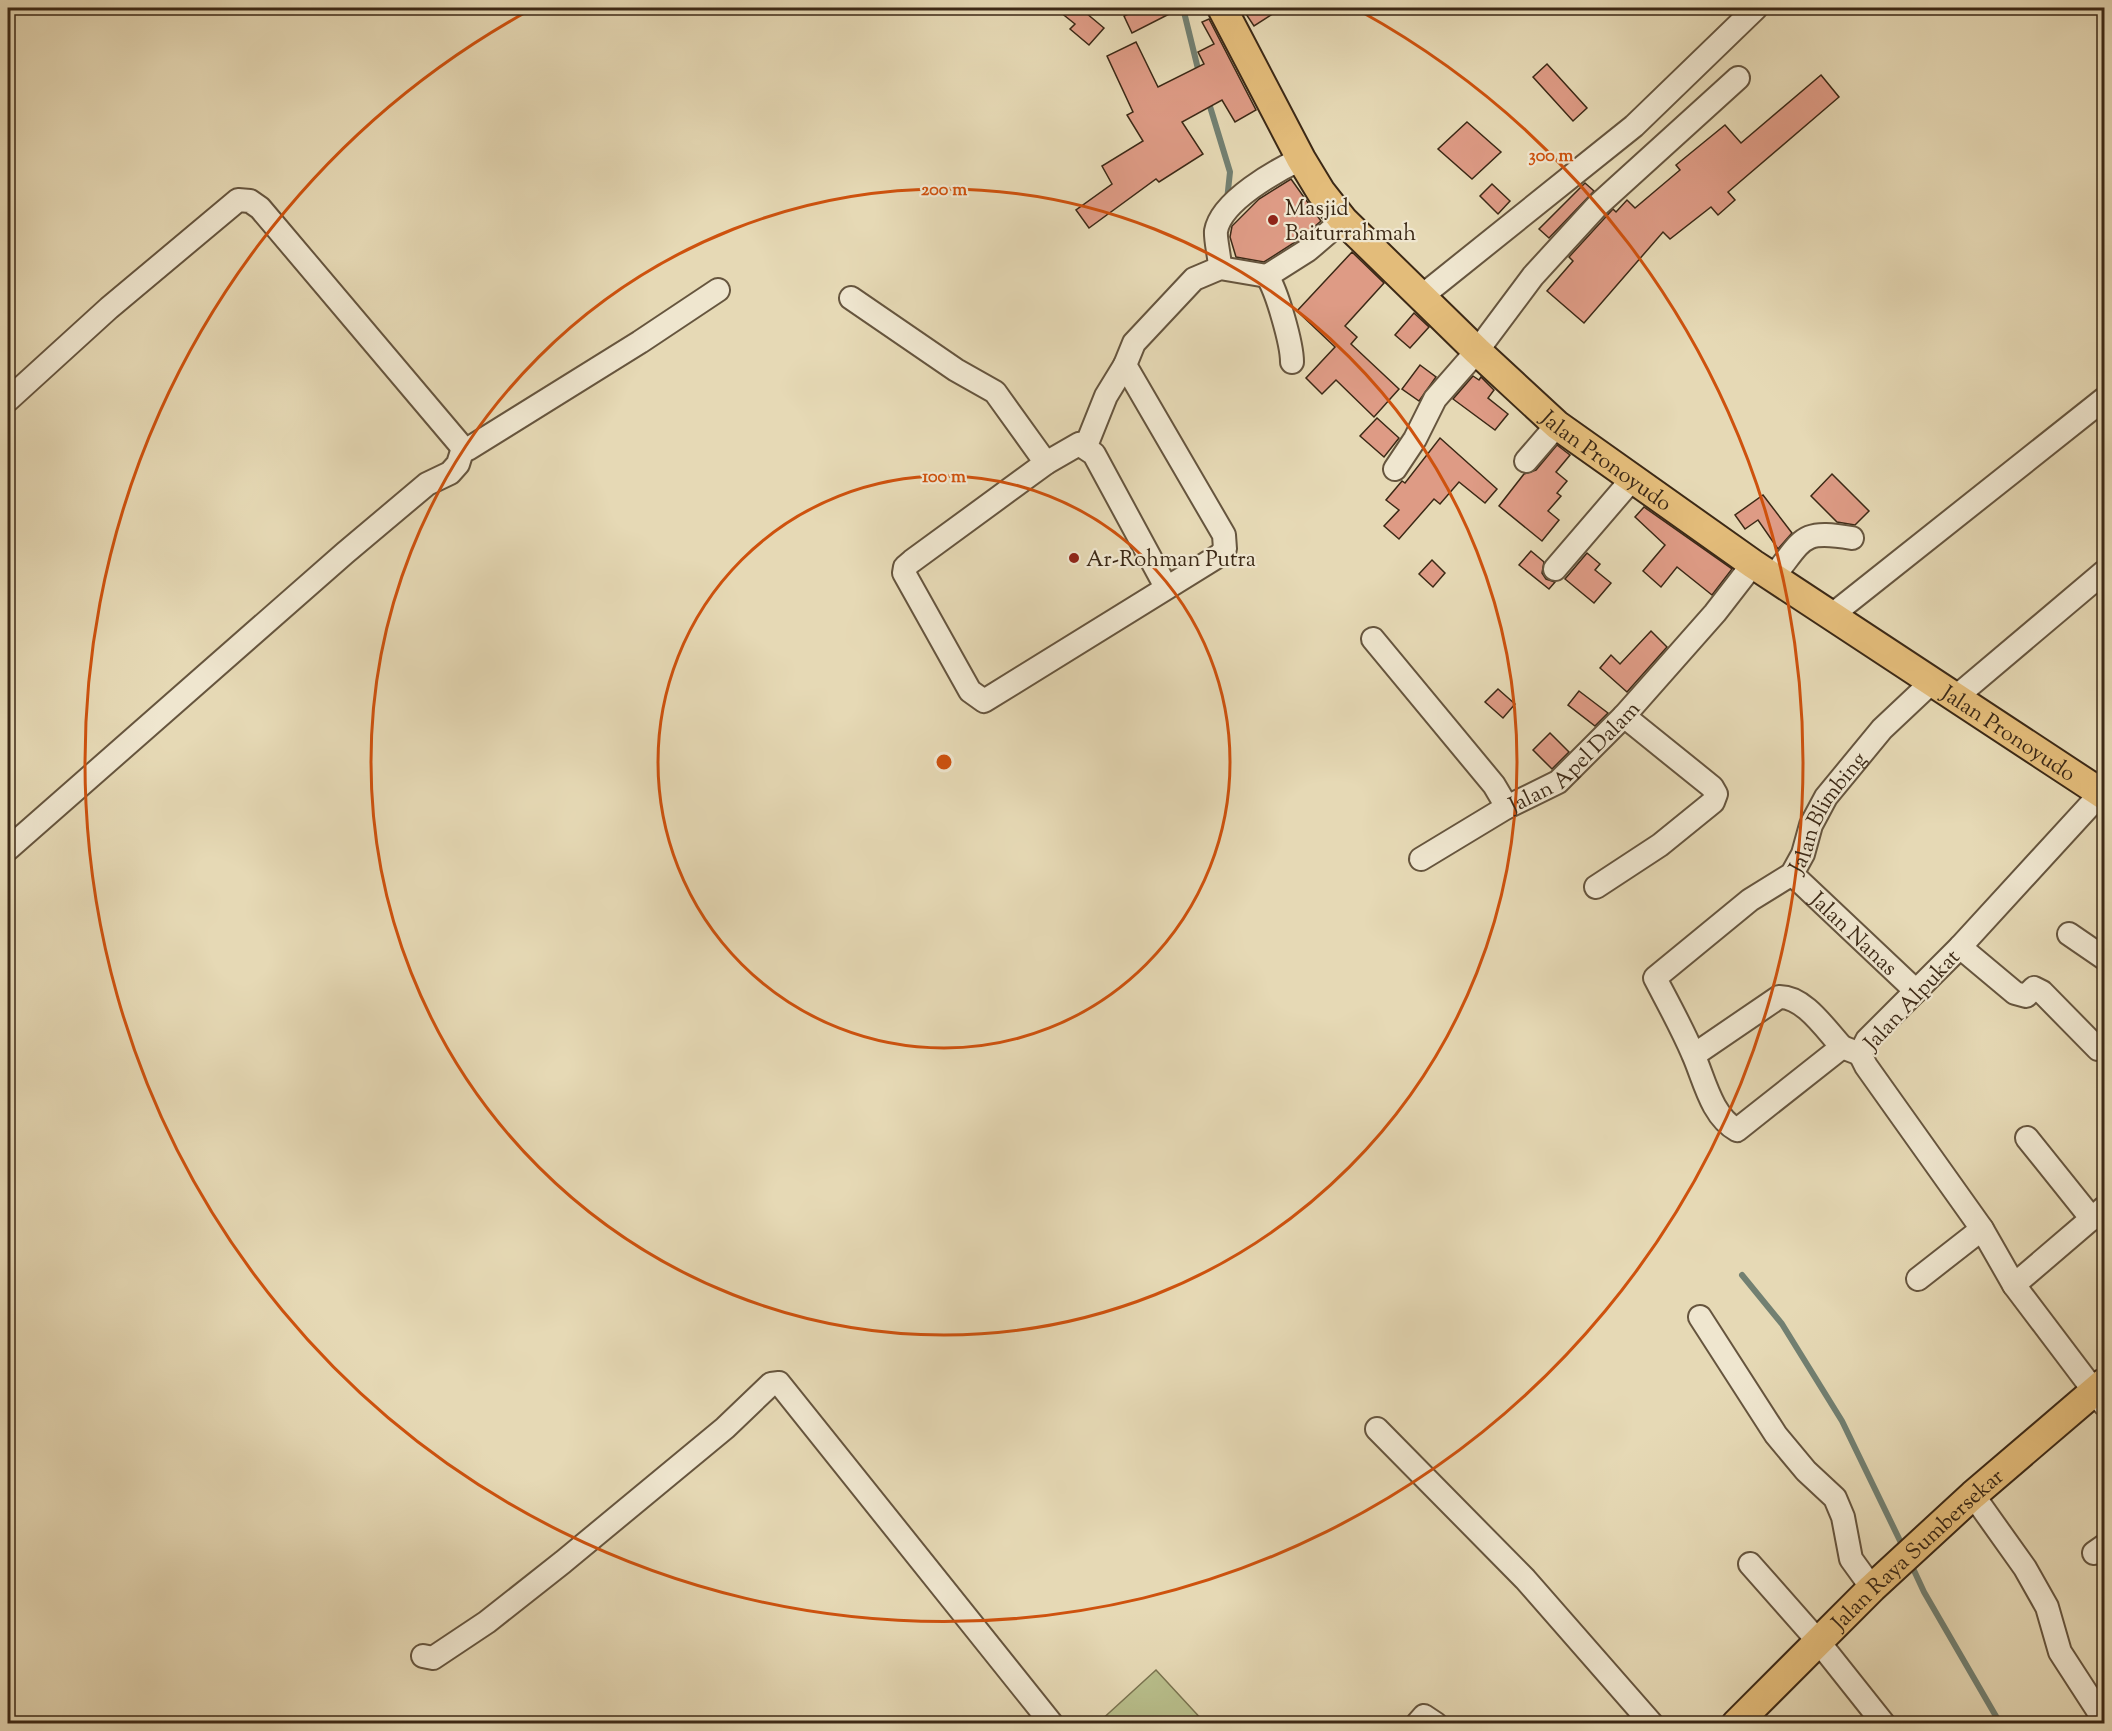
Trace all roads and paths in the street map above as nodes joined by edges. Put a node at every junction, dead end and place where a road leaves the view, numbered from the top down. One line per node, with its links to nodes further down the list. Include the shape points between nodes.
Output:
1 (1222, 8): 4 (main road, Jalan Pronoyudo)
2 (1756, 8): 9 (street, via 1634,126)
3 (1738, 78): 11 (street, via 1598,205 1533,276)
4 (1301, 159): 5 (main road, Jalan Pronoyudo); 6 (street, via 1245,192 1223,217 1216,231)
5 (1343, 219): 7 (street, via 1308,250); 9 (main road, Jalan Pronoyudo)
6 (1220, 268): 7 (street); 13 (street, via 1185,286 1134,343)
7 (1267, 276): 12 (street, via 1289,337)
8 (718, 290): 18 (street, via 494,435 473,448)
9 (1422, 296): 11 (main road, Jalan Pronoyudo)
10 (851, 298): 20 (street, via 995,392)
11 (1477, 351): 16 (main road, Jalan Pronoyudo); 21 (street, via 1435,399)
12 (1292, 362)
13 (1125, 365): 17 (street, via 1106,396); 27 (street, via 1226,541 1220,555)
14 (2104, 399): 28 (street)
15 (8, 400): 18 (street, via 218,216 238,200 244,200 260,208)
16 (1557, 425): 19 (street); 22 (main road, Jalan Pronoyudo)
17 (1086, 446): 20 (street, via 1071,446); 27 (street, via 1094,454)
18 (463, 448): 35 (street, via 450,473 427,484 345,553)
19 (1526, 461)
20 (1046, 463): 27 (street, via 904,569 906,581 977,698 989,699)
21 (1395, 469)
22 (1634, 477): 24 (street); 25 (main road, Jalan Pronoyudo)
23 (1852, 538): 25 (street, Jalan Apel Dalam, via 1821,532 1812,535)
24 (1555, 570)
25 (1763, 570): 28 (main road, Jalan Pronoyudo); 32 (street, Jalan Apel Dalam, via 1715,613)
26 (2104, 572): 31 (street)
27 (1166, 587)
28 (1832, 615): 30 (main road, Jalan Pronoyudo)
29 (1373, 639): 34 (street, Jalan Apel Dalam, via 1494,785)
30 (1933, 681): 31 (main road, Jalan Pronoyudo); 37 (street, Jalan Blimbing, via 1882,729 1826,798)
31 (1956, 698): 33 (main road, Jalan Pronoyudo)
32 (1624, 716): 34 (street, Jalan Apel Dalam, via 1558,782); 38 (street, via 1716,794 1713,802 1660,844)
33 (2103, 793): 40 (street, Jalan Alpukat)
34 (1507, 807): 36 (street)
35 (8, 849)
36 (1421, 859)
37 (1792, 874): 42 (street, Jalan Nanas); 45 (street, Jalan Blimbing, via 1750,900 1655,978)
38 (1596, 887)
39 (2069, 933): 41 (street)
40 (1960, 947): 42 (street, Jalan Alpukat); 43 (street, via 2015,993 2026,996 2034,988 2042,992)
41 (2104, 958)
42 (1916, 991): 44 (street, Jalan Alpukat)
43 (2098, 1049)
44 (1851, 1051): 45 (street, via 1788,996 1779,997); 45 (street, via 1737,1130 1714,1105); 48 (street, Jalan Alpukat, via 1866,1066)
45 (1694, 1055)
46 (2027, 1138): 47 (street)
47 (2098, 1214): 50 (street)
48 (1982, 1229): 49 (street); 50 (street, Jalan Alpukat)
49 (1918, 1278)
50 (2014, 1285): 52 (street, Jalan Alpukat)
51 (1700, 1317): 56 (street, via 1776,1435 1835,1498 1851,1559)
52 (2101, 1393): 54 (main road, Jalan Raya Sumbersekar)
53 (1377, 1429): 63 (street, via 1525,1579)
54 (1973, 1495): 56 (main road, Jalan Raya Sumbersekar); 59 (street, via 2036,1587 2047,1607 2064,1659)
55 (1750, 1564): 57 (street)
56 (1872, 1588): 57 (main road, Jalan Raya Sumbersekar)
57 (1818, 1641): 64 (main road, Jalan Raya Sumbersekar); 65 (street)
58 (423, 1656): 60 (street, via 433,1658 487,1622 725,1428 771,1384 779,1383)
59 (2104, 1720)
60 (1052, 1724)
61 (1417, 1724): 62 (street, via 1424,1716)
62 (1436, 1724)
63 (1652, 1724)
64 (1736, 1724)
65 (1884, 1724)

